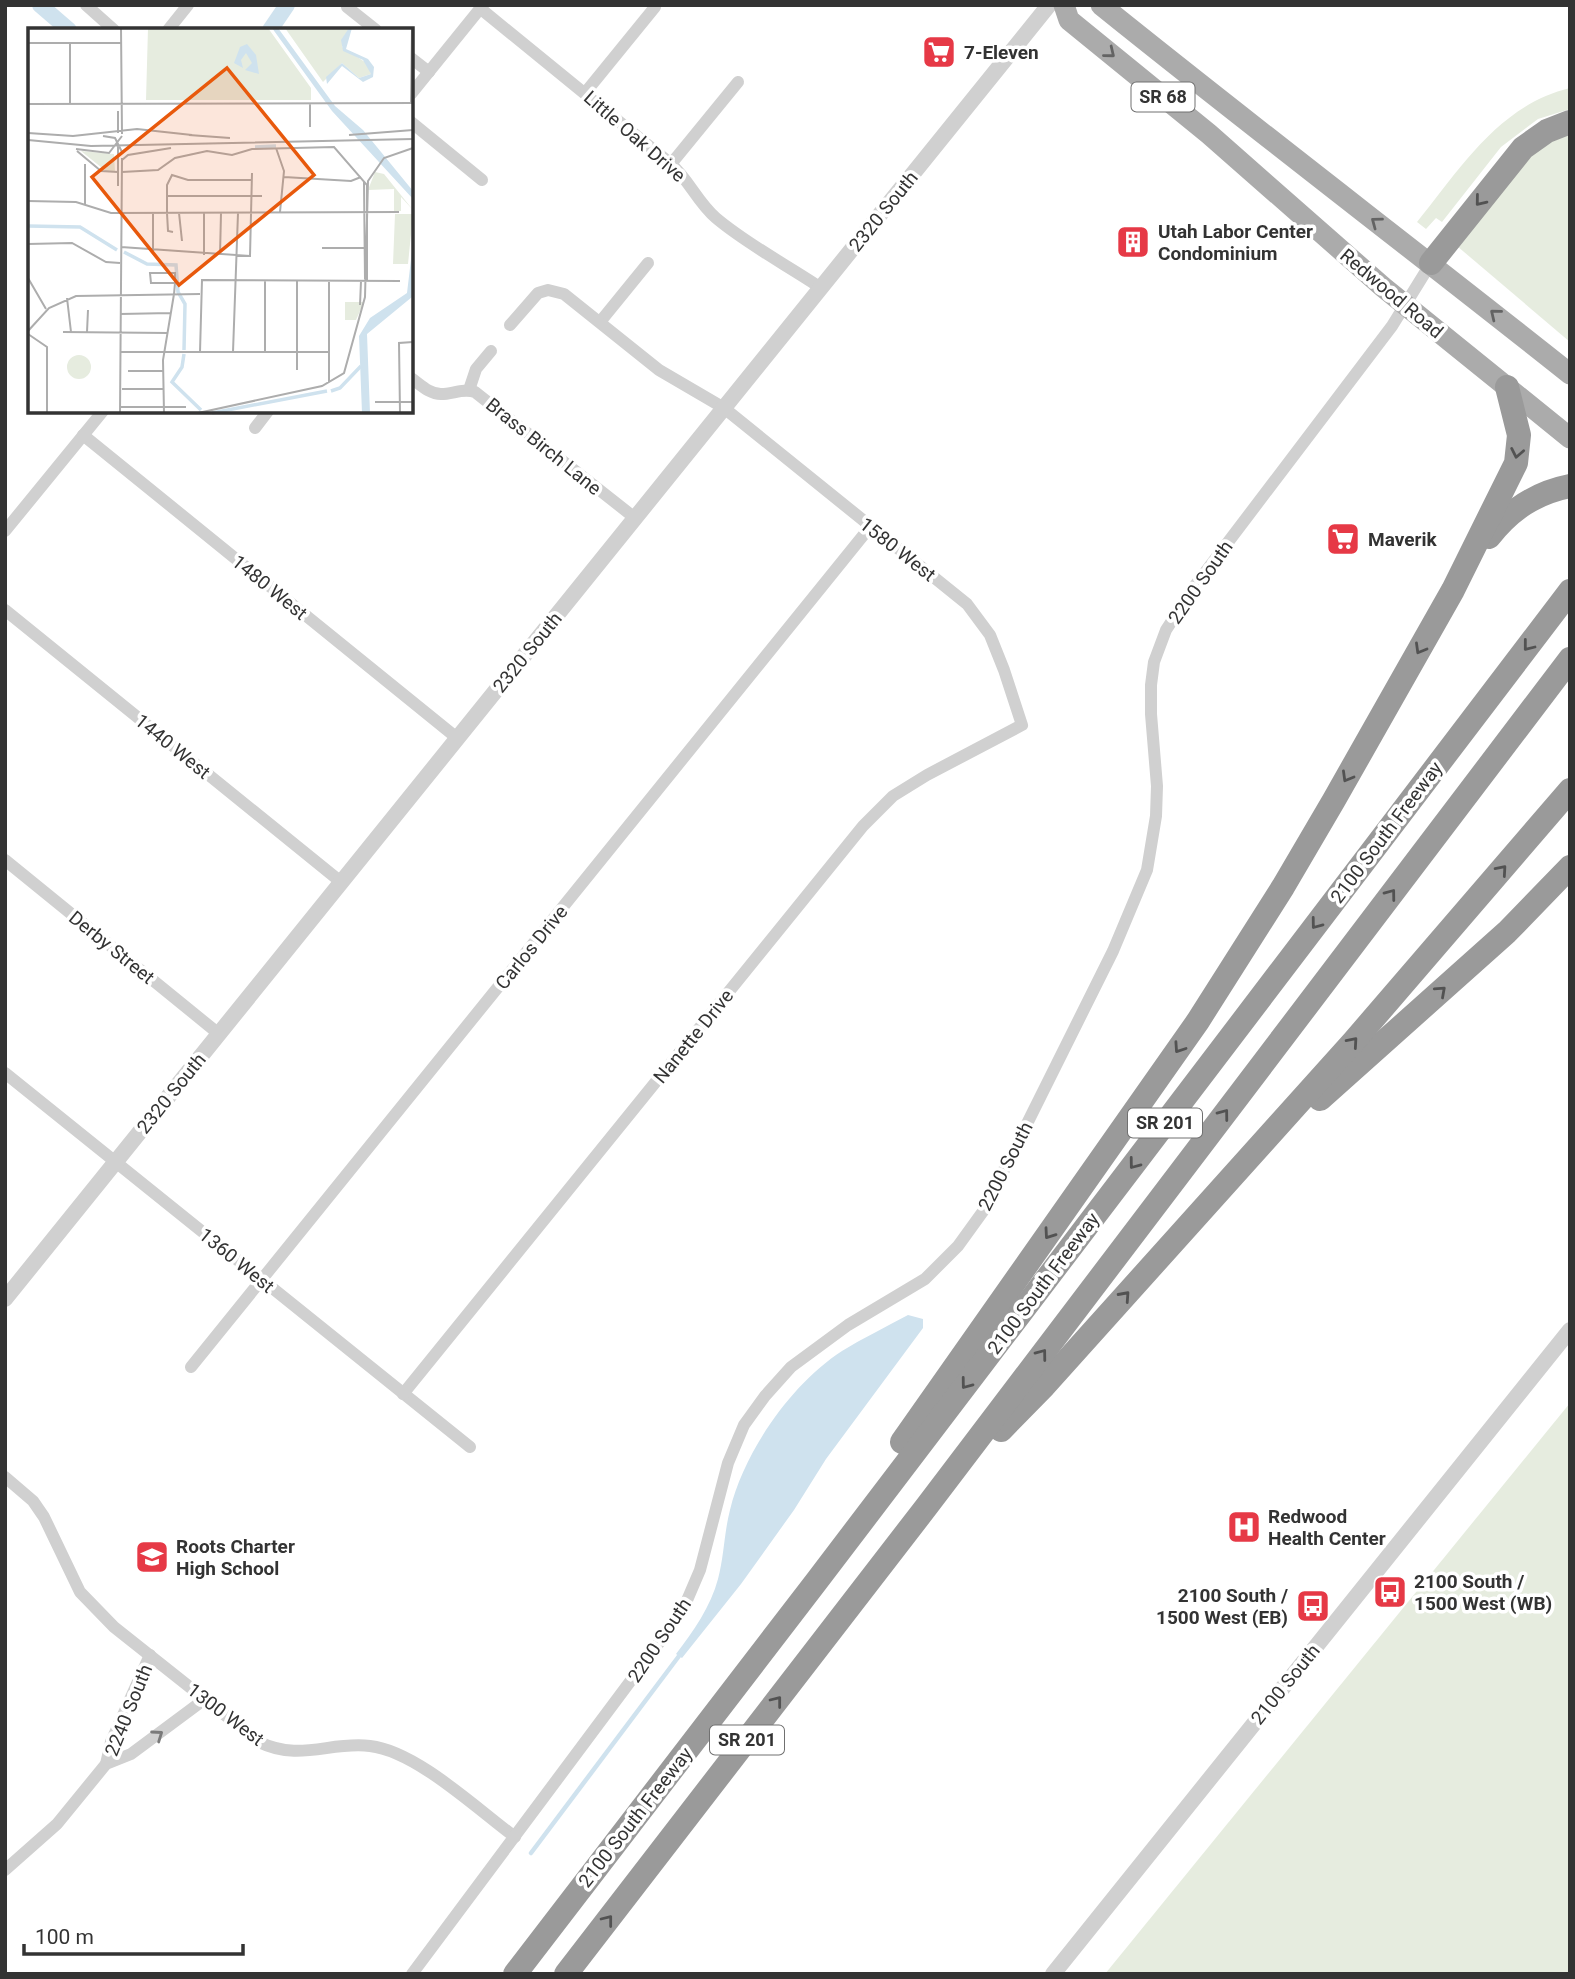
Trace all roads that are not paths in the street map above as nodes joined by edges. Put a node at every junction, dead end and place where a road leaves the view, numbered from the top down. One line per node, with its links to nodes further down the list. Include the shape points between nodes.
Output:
1 (86, 5): 9 (street)
2 (188, 5): 10 (street)
3 (1049, 5): 23 (street, 2320 South)
4 (1064, 5): 24 (main road, Redwood Road / SR 68, one-way to 24, via 1069,20 1209,134)
5 (1101, 5): 22 (main road, SR 68, one-way to 5, via 1255,130)
6 (347, 7): 11 (street)
7 (482, 7): 13 (street); 16 (street, Little Oak Drive)
8 (655, 7): 16 (street)
9 (112, 28)
10 (170, 28)
11 (373, 28)
12 (413, 60): 13 (street)
13 (429, 72): 15 (street)
14 (738, 82): 19 (street)
15 (413, 92)
16 (585, 93): 19 (street, Little Oak Drive)
17 (1570, 122): 22 (highway, one-way to 22, via 1523,148)
18 (413, 124): 20 (street)
19 (671, 164): 23 (street, Little Oak Drive, via 717,219)
20 (482, 180)
21 (648, 263): 25 (street)
22 (1431, 263): 24 (street, 2200 South); 28 (main road, SR 68, one-way to 22)
23 (821, 288): 32 (street, 2320 South)
24 (1405, 305): 30 (main road, Redwood Road / SR 68); 68 (street, 2200 South, via 1166,630 1151,685 1156,806 1147,870 984,1210 958,1246 925,1279 848,1325 791,1367 765,1396 744,1425 728,1463 700,1570 682,1612)
25 (600, 322): 26 (street, 1580 West, via 564,294 548,290 533,297); 32 (street, 1580 West, via 659,370)
26 (510, 325)
27 (491, 351): 31 (street, via 476,369)
28 (1570, 374)
29 (413, 378): 31 (street, Brass Birch Lane, via 434,393)
30 (1507, 387): 37 (main road, Redwood Road / SR 68); 42 (highway, one-way to 42, via 1519,435 1516,463)
31 (469, 390): 39 (street, Brass Birch Lane)
32 (724, 408): 39 (street, 2320 South); 40 (street, 1580 West)
33 (101, 413): 36 (street)
34 (266, 413): 35 (street)
35 (255, 428)
36 (83, 435): 41 (street); 47 (street, 1480 West)
37 (1570, 438)
38 (1570, 486): 42 (highway, via 1543,493 1513,511 1489,536)
39 (635, 519): 47 (street, 2320 South)
40 (870, 527): 46 (street, 1580 West, via 967,604 990,635); 56 (street, Carlos Drive)
41 (5, 531)
42 (1453, 590): 64 (highway, one-way to 64, via 1307,847 1217,992 806,1574)
43 (1570, 592): 64 (highway, 2100 South Freeway / SR 201, one-way to 64)
44 (5, 610): 51 (street, 1440 West)
45 (1570, 659): 63 (highway, SR 201, one-way to 45)
46 (1022, 725): 60 (street, Nanette Drive, via 893,796 863,826)
47 (457, 738): 51 (street, 2320 South)
48 (1570, 790): 55 (highway, one-way to 48)
49 (5, 860): 52 (street, Derby Street)
50 (1570, 867): 55 (highway, one-way to 50, via 1507,932)
51 (341, 883): 52 (street, 2320 South)
52 (219, 1034): 54 (street, 2320 South)
53 (5, 1073): 54 (street, 1360 West)
54 (115, 1162): 56 (street, 1360 West); 57 (street, 2320 South)
55 (1225, 1184): 63 (highway, one-way to 55, via 1044,1386)
56 (262, 1280): 59 (street, Carlos Drive); 60 (street, 1360 West)
57 (5, 1299)
58 (1570, 1330): 73 (street, 2100 South)
59 (191, 1367)
60 (403, 1394): 61 (street, 1360 West)
61 (470, 1447)
62 (5, 1477): 65 (street, 1300 West, via 44,1517 86,1600)
63 (927, 1506): 72 (highway, SR 201, one-way to 63)
64 (761, 1654): 71 (highway, 2100 South Freeway / SR 201)
65 (150, 1655): 66 (street, 1300 West); 67 (street, 2240 South, via 111,1742)
66 (205, 1699): 67 (street, 2240 South, one-way to 66, via 131,1754); 68 (street, 1300 West, via 276,1750 293,1753 368,1745 399,1752)
67 (106, 1765): 69 (street, 2240 South, via 57,1824)
68 (514, 1837): 70 (street, 2200 South)
69 (5, 1870)
70 (412, 1974)
71 (515, 1974)
72 (566, 1974)
73 (1053, 1974)

